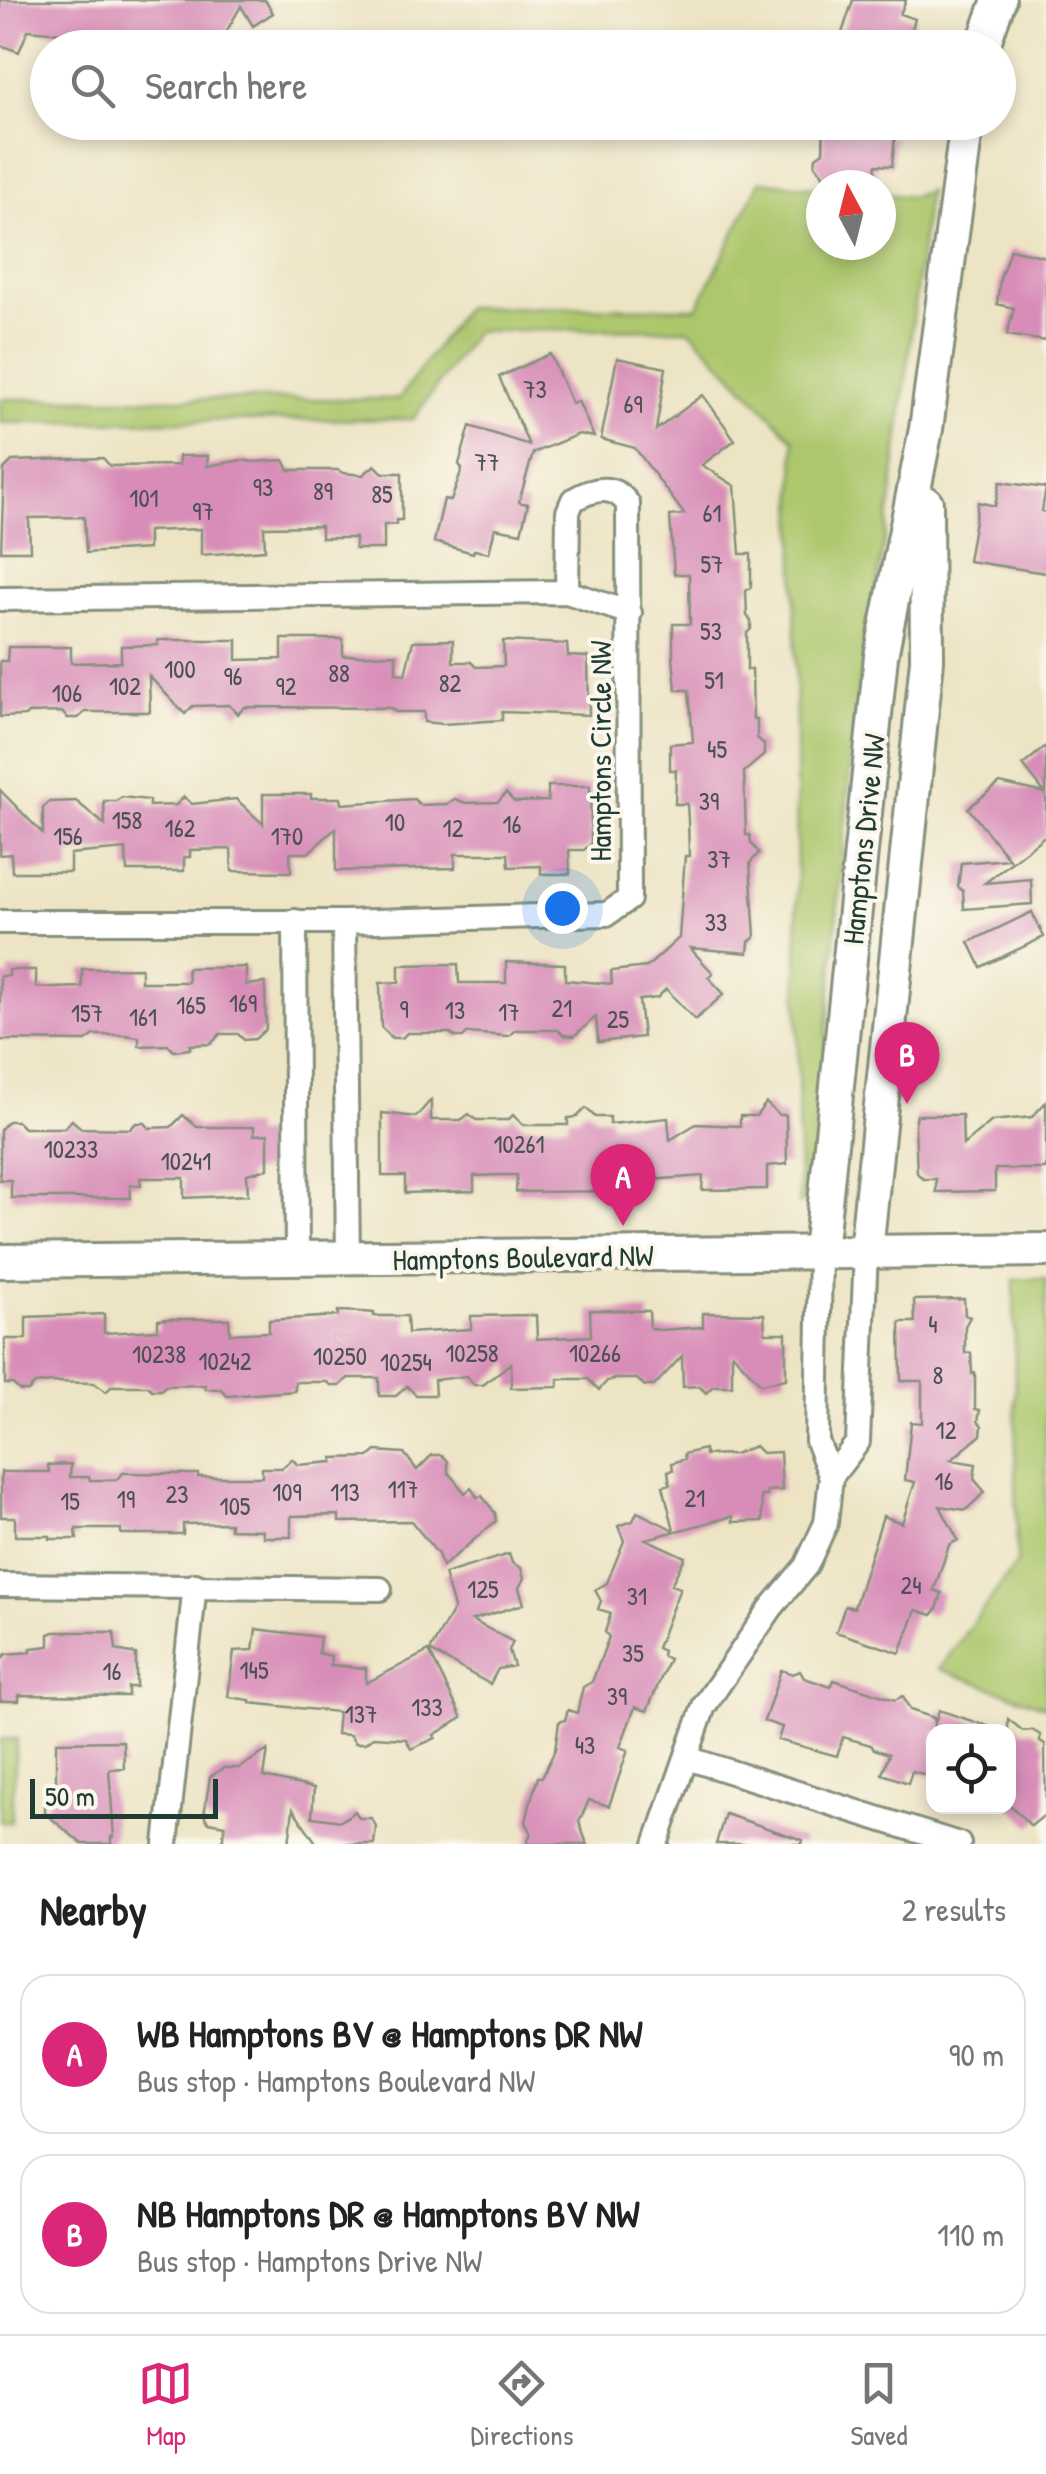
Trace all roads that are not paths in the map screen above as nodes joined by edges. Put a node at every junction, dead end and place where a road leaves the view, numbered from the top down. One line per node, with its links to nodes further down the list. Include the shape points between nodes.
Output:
1 (999, 0): 2 (street)
2 (988, 30)
3 (966, 140): 4 (street, Hamptons Drive NW)
4 (926, 428): 11 (street, Hamptons Drive NW, via 926,660); 13 (street, Hamptons Drive NW, via 881,656)
5 (567, 592): 6 (street, Hamptons Circle NW); 7 (street, Hamptons Circle NW); 7 (street, Hamptons Circle NW, via 568,512 573,500 605,489 628,504)
6 (0, 599)
7 (630, 613): 10 (street, Hamptons Circle NW, via 629,899 607,914)
8 (0, 922): 9 (street, Hamptons Circle NW)
9 (295, 922): 10 (street, Hamptons Circle NW); 15 (street)
10 (344, 922): 14 (street)
11 (866, 1250): 12 (street, Hamptons Boulevard NW); 13 (street, Hamptons Boulevard NW); 17 (street, via 858,1442)
12 (1046, 1250)
13 (820, 1252): 14 (street, Hamptons Boulevard NW); 17 (street, via 817,1442)
14 (348, 1259): 15 (street, Hamptons Boulevard NW)
15 (296, 1260): 16 (street, Hamptons Boulevard NW)
16 (0, 1261)
17 (831, 1477): 21 (street, via 826,1523 806,1566 721,1678)
18 (0, 1585): 19 (street)
19 (194, 1585): 20 (street); 22 (street)
20 (380, 1589)
21 (687, 1758): 23 (street); 24 (street)
22 (166, 1844)
23 (656, 1844)
24 (960, 1844)

